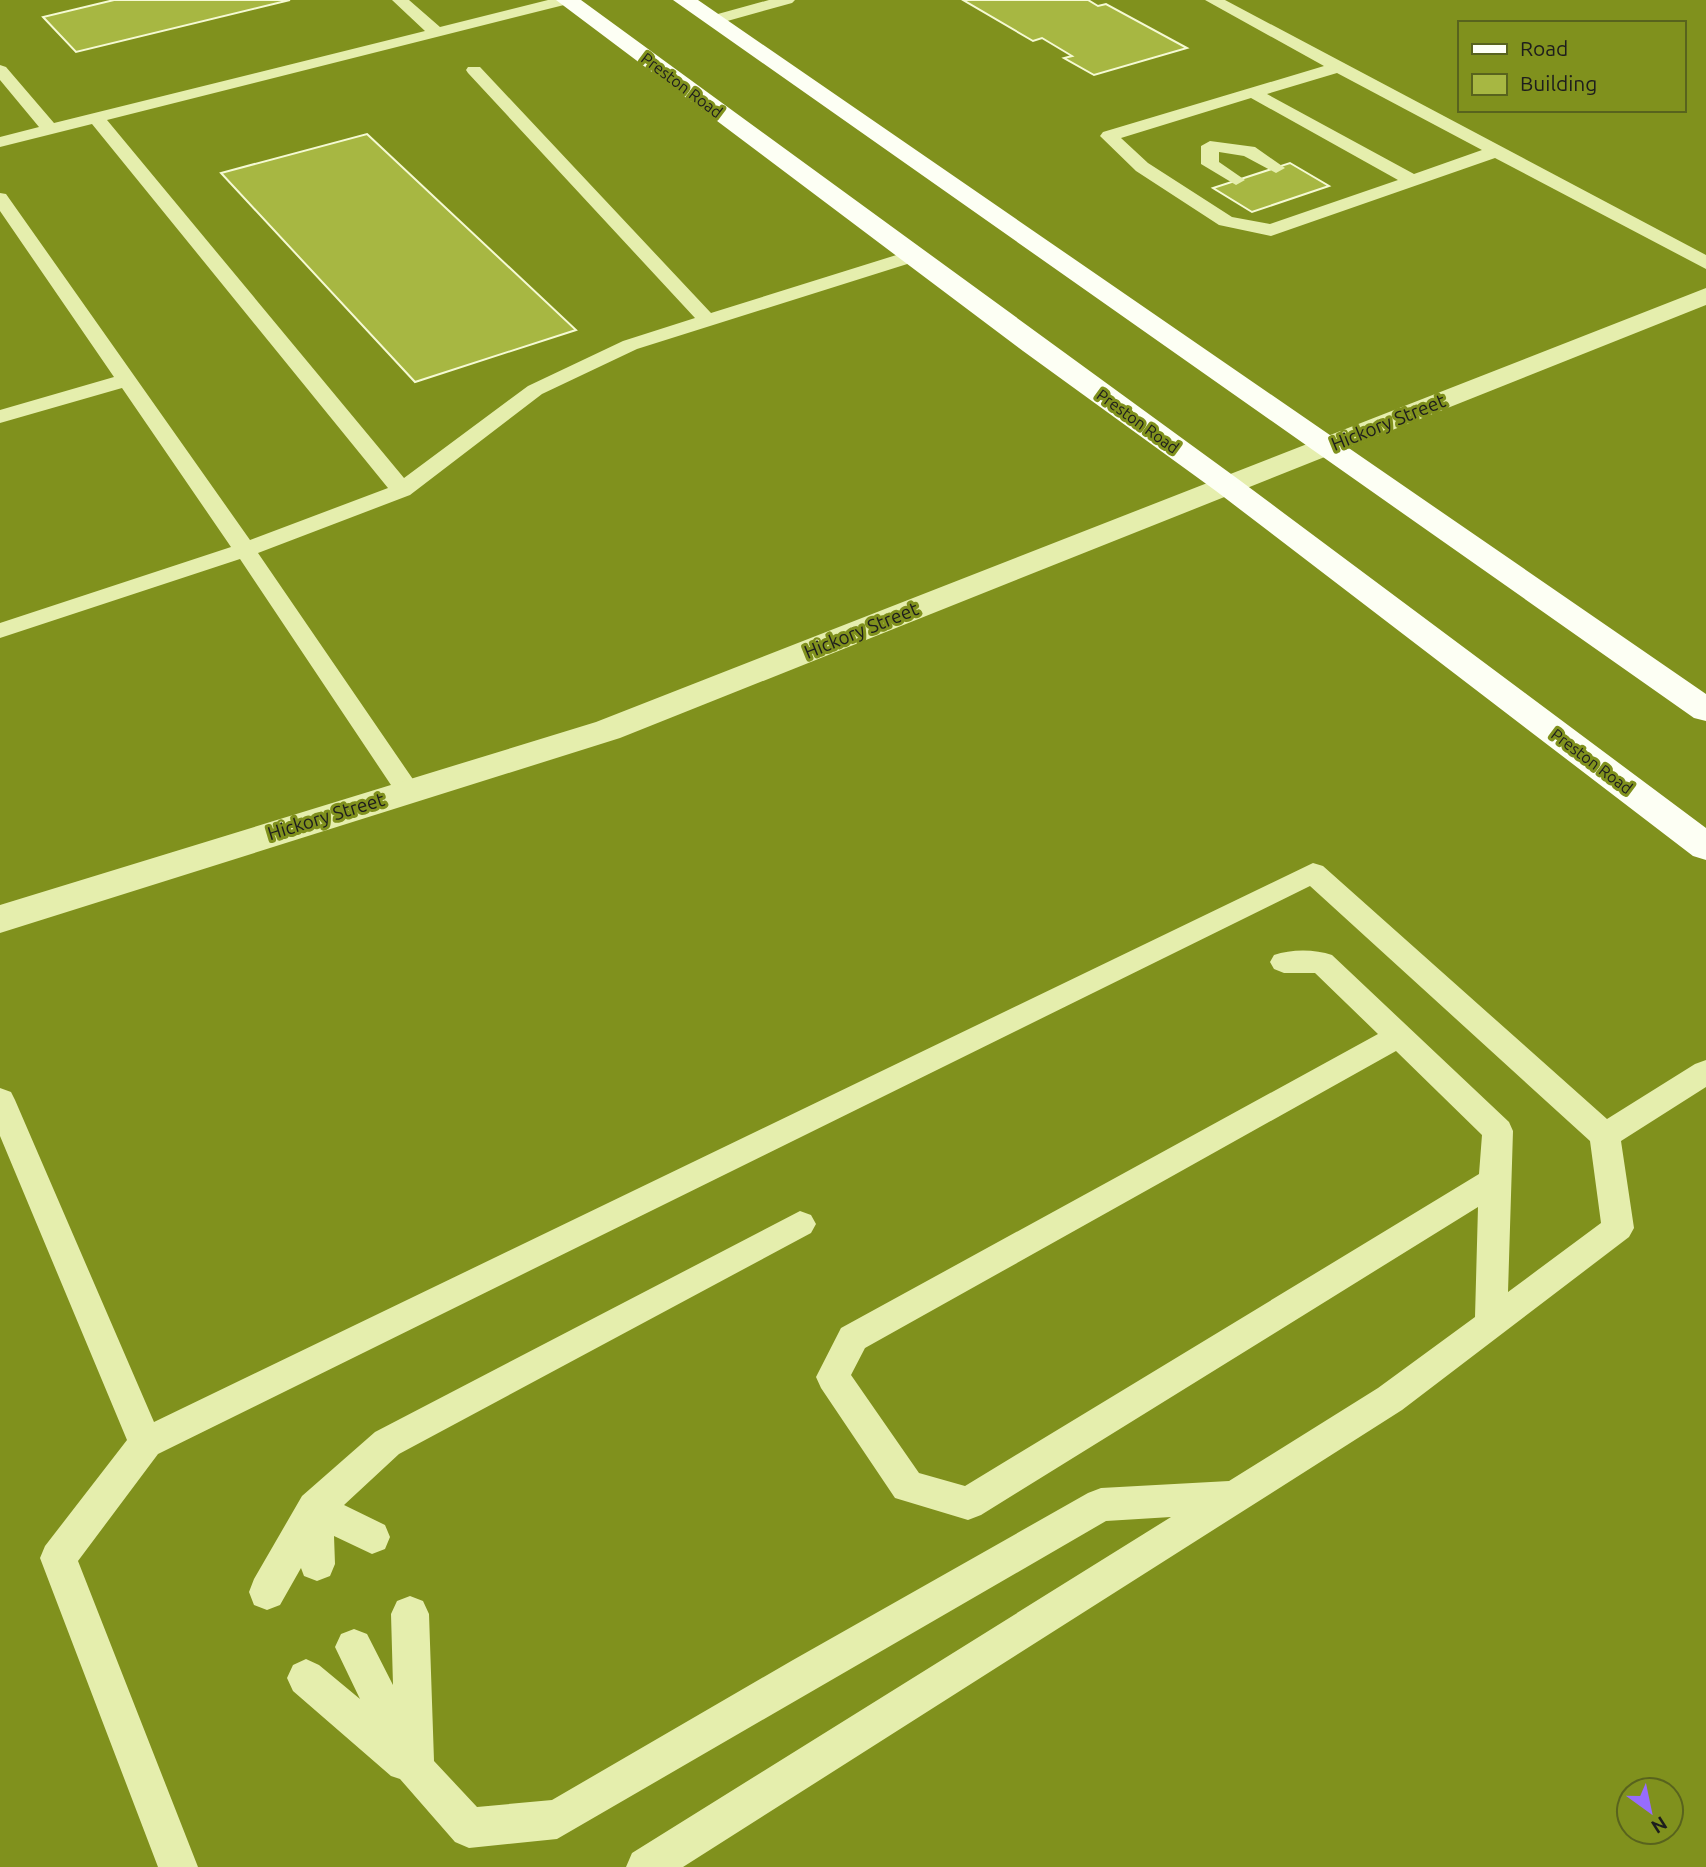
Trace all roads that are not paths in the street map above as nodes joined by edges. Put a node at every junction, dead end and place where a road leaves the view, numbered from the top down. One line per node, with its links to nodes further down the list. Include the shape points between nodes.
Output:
1 (400, 0): 7 (lane)
2 (567, 0): 7 (lane); 25 (main road, Preston Road)
3 (684, 0): 6 (main road)
4 (788, 0): 6 (lane)
5 (1213, 0): 8 (lane)
6 (713, 20): 31 (main road)
7 (437, 33): 12 (lane)
8 (1338, 66): 11 (lane); 17 (lane)
9 (0, 70): 14 (lane)
10 (474, 70): 28 (lane)
11 (1252, 92): 13 (lane); 21 (lane)
12 (96, 118): 14 (lane); 33 (lane)
13 (1164, 119): 15 (lane); 24 (lane, via 1109,136 1142,167 1226,221 1271,230)
14 (50, 130): 16 (lane)
15 (1199, 139): 18 (lane, via 1249,151); 19 (lane); 20 (lane, via 1210,164)
16 (0, 142)
17 (1497, 151): 21 (lane); 26 (lane)
18 (1276, 168)
19 (1255, 174)
20 (1236, 180)
21 (1413, 181): 24 (lane, via 1341,206 1321,204)
22 (0, 198): 29 (lane)
23 (1282, 209): 24 (lane)
24 (1301, 211)
25 (913, 257): 28 (lane); 32 (main road, Preston Road)
26 (1706, 263)
27 (1706, 296): 31 (street, Hickory Street)
28 (708, 321): 33 (lane, via 629,345 535,390)
29 (126, 380): 30 (lane); 34 (lane)
30 (0, 417)
31 (1326, 446): 32 (street, Hickory Street); 36 (main road)
32 (1227, 485): 37 (street, Hickory Street, via 608,730); 38 (main road, Preston Road)
33 (402, 490): 34 (lane)
34 (245, 550): 35 (lane); 37 (lane)
35 (0, 631)
36 (1706, 710)
37 (408, 791): 39 (street, Hickory Street)
38 (1706, 847)
39 (0, 919)
40 (1284, 962): 41 (lane, via 1322,962)
41 (1399, 1035): 45 (lane, via 1498,1131); 45 (lane, via 853,1338 832,1377 908,1486 968,1503)
42 (1706, 1072): 44 (lane)
43 (0, 1100): 48 (lane)
44 (1605, 1136): 47 (lane, via 1618,1227); 48 (lane, via 1313,873)
45 (1494, 1181): 47 (lane)
46 (800, 1224): 50 (lane, via 387,1443)
47 (1491, 1323): 49 (lane, via 1390,1399)
48 (146, 1443): 58 (lane, via 58,1558)
49 (1234, 1497): 57 (lane, via 1101,1505 556,1819 469,1828); 59 (lane)
50 (315, 1508): 51 (lane); 52 (lane); 53 (lane)
51 (372, 1537)
52 (317, 1564)
53 (268, 1592)
54 (410, 1614): 57 (lane)
55 (354, 1647): 57 (lane)
56 (306, 1678): 57 (lane)
57 (415, 1770)
58 (178, 1867)
59 (646, 1867)

